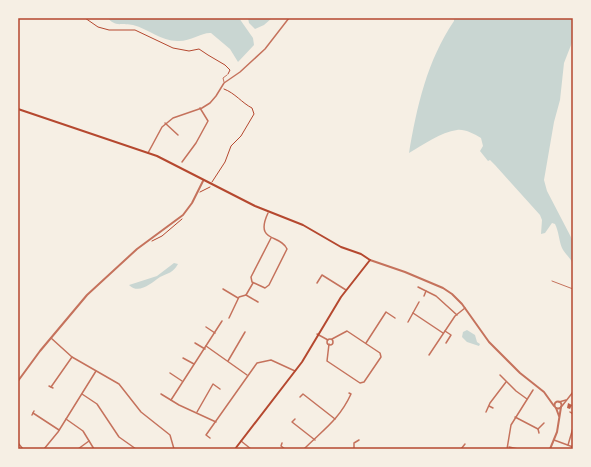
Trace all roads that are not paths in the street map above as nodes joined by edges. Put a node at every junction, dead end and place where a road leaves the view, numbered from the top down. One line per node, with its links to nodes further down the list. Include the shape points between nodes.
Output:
1 (289, 18): 3 (street, via 265,49 240,72)
2 (226, 75): 3 (lane, via 223,78)
3 (224, 82): 4 (street, via 214,99)
4 (200, 108): 6 (street); 9 (street, via 207,121 196,143)
5 (18, 109): 8 (main road)
6 (166, 123): 7 (street); 8 (street, via 157,133)
7 (178, 135)
8 (148, 153): 10 (main road)
9 (182, 162)
10 (203, 181): 11 (main road); 40 (street, via 183,215 148,241 93,289)
11 (268, 212): 12 (street, via 264,226); 13 (main road, via 303,225)
12 (271, 238): 15 (street, via 251,277); 15 (street, via 284,244 286,252 270,285 264,288)
13 (370, 260): 20 (main road); 27 (street, via 443,288 454,295)
14 (552, 281): 19 (lane)
15 (253, 282): 22 (street)
16 (317, 283): 20 (street, via 322,275)
17 (418, 287): 21 (street)
18 (223, 289): 24 (street)
19 (573, 289)
20 (346, 290): 38 (main road)
21 (426, 291): 23 (street); 29 (street, via 438,297)
22 (246, 295): 24 (street); 25 (street)
23 (424, 296)
24 (238, 298): 30 (street)
25 (258, 302)
26 (419, 302): 28 (street)
27 (465, 308): 29 (street); 72 (street, via 493,346)
28 (413, 313): 33 (street); 39 (street)
29 (457, 315): 35 (street)
30 (229, 318)
31 (395, 318): 44 (street, via 386,312)
32 (222, 321): 37 (street)
33 (408, 322)
34 (206, 327): 37 (street)
35 (445, 331): 39 (street); 45 (street, via 451,335)
36 (245, 332): 52 (street)
37 (215, 333): 47 (street)
38 (317, 334): 42 (street); 55 (main road)
39 (444, 334): 49 (street)
40 (51, 338): 50 (street); 59 (street)
41 (332, 339): 42 (street); 44 (street, via 347,331); 46 (street, via 332,343)
42 (328, 340): 46 (street)
43 (195, 342): 48 (street)
44 (366, 343): 46 (street, via 380,353 381,357 362,383 327,361)
45 (446, 343)
46 (329, 344)
47 (206, 346): 48 (street); 52 (street)
48 (204, 349): 53 (street)
49 (429, 355)
50 (72, 357): 54 (street); 62 (street)
51 (183, 358): 53 (street)
52 (228, 361): 57 (street)
53 (194, 364): 60 (street)
54 (96, 371): 67 (street); 112 (street, via 119,384 140,412 170,435)
55 (295, 371): 57 (street, via 274,361 265,360 254,365); 100 (main road)
56 (500, 375): 61 (street)
57 (247, 376): 89 (street)
58 (170, 378): 60 (street, via 171,374)
59 (18, 381)
60 (182, 381): 71 (street)
61 (506, 382): 70 (street); 75 (street)
62 (51, 387)
63 (220, 389): 80 (street, via 213,384)
64 (533, 390): 70 (street)
65 (573, 392): 73 (street)
66 (349, 393): 88 (street, via 352,394)
67 (82, 394): 86 (street); 111 (street, via 97,404 119,437)
68 (161, 394): 71 (street)
69 (300, 397): 88 (street, via 302,394)
70 (527, 399): 85 (street)
71 (170, 400): 80 (street)
72 (551, 400): 74 (street); 77 (street)
73 (566, 400): 74 (street); 76 (street)
74 (558, 402): 76 (street); 77 (street)
75 (489, 406): 78 (street); 81 (street)
76 (562, 406): 77 (street); 84 (street)
77 (555, 407): 84 (street)
78 (493, 408)
79 (34, 411): 93 (street, via 32,414)
80 (197, 412): 89 (street)
81 (486, 412)
82 (570, 412): 83 (street)
83 (573, 414)
84 (559, 416): 98 (street)
85 (515, 417): 92 (street); 106 (street, via 509,430)
86 (66, 419): 93 (street); 99 (street, via 83,431)
87 (296, 419): 96 (street, via 292,422)
88 (335, 419): 96 (street)
89 (216, 422): 95 (street, via 207,434)
90 (544, 423): 92 (street)
91 (573, 428): 104 (street)
92 (538, 429): 94 (street)
93 (59, 430): 108 (street)
94 (539, 433)
95 (210, 438)
96 (314, 440): 116 (street)
97 (358, 440): 117 (street, via 354,443)
98 (554, 440): 104 (street); 120 (street)
99 (89, 441): 109 (street); 110 (street)
100 (241, 441): 113 (main road); 114 (street)
101 (282, 443): 115 (street, via 281,446)
102 (18, 444): 107 (street)
103 (465, 444): 118 (street)
104 (568, 445): 105 (street)
105 (573, 447)
106 (508, 448): 119 (street)
107 (22, 449)
108 (44, 449)
109 (78, 449)
110 (94, 449)
111 (136, 449)
112 (174, 449)
113 (235, 449)
114 (251, 449)
115 (285, 449)
116 (304, 449)
117 (354, 449)
118 (461, 449)
119 (518, 449)
120 (550, 449)

